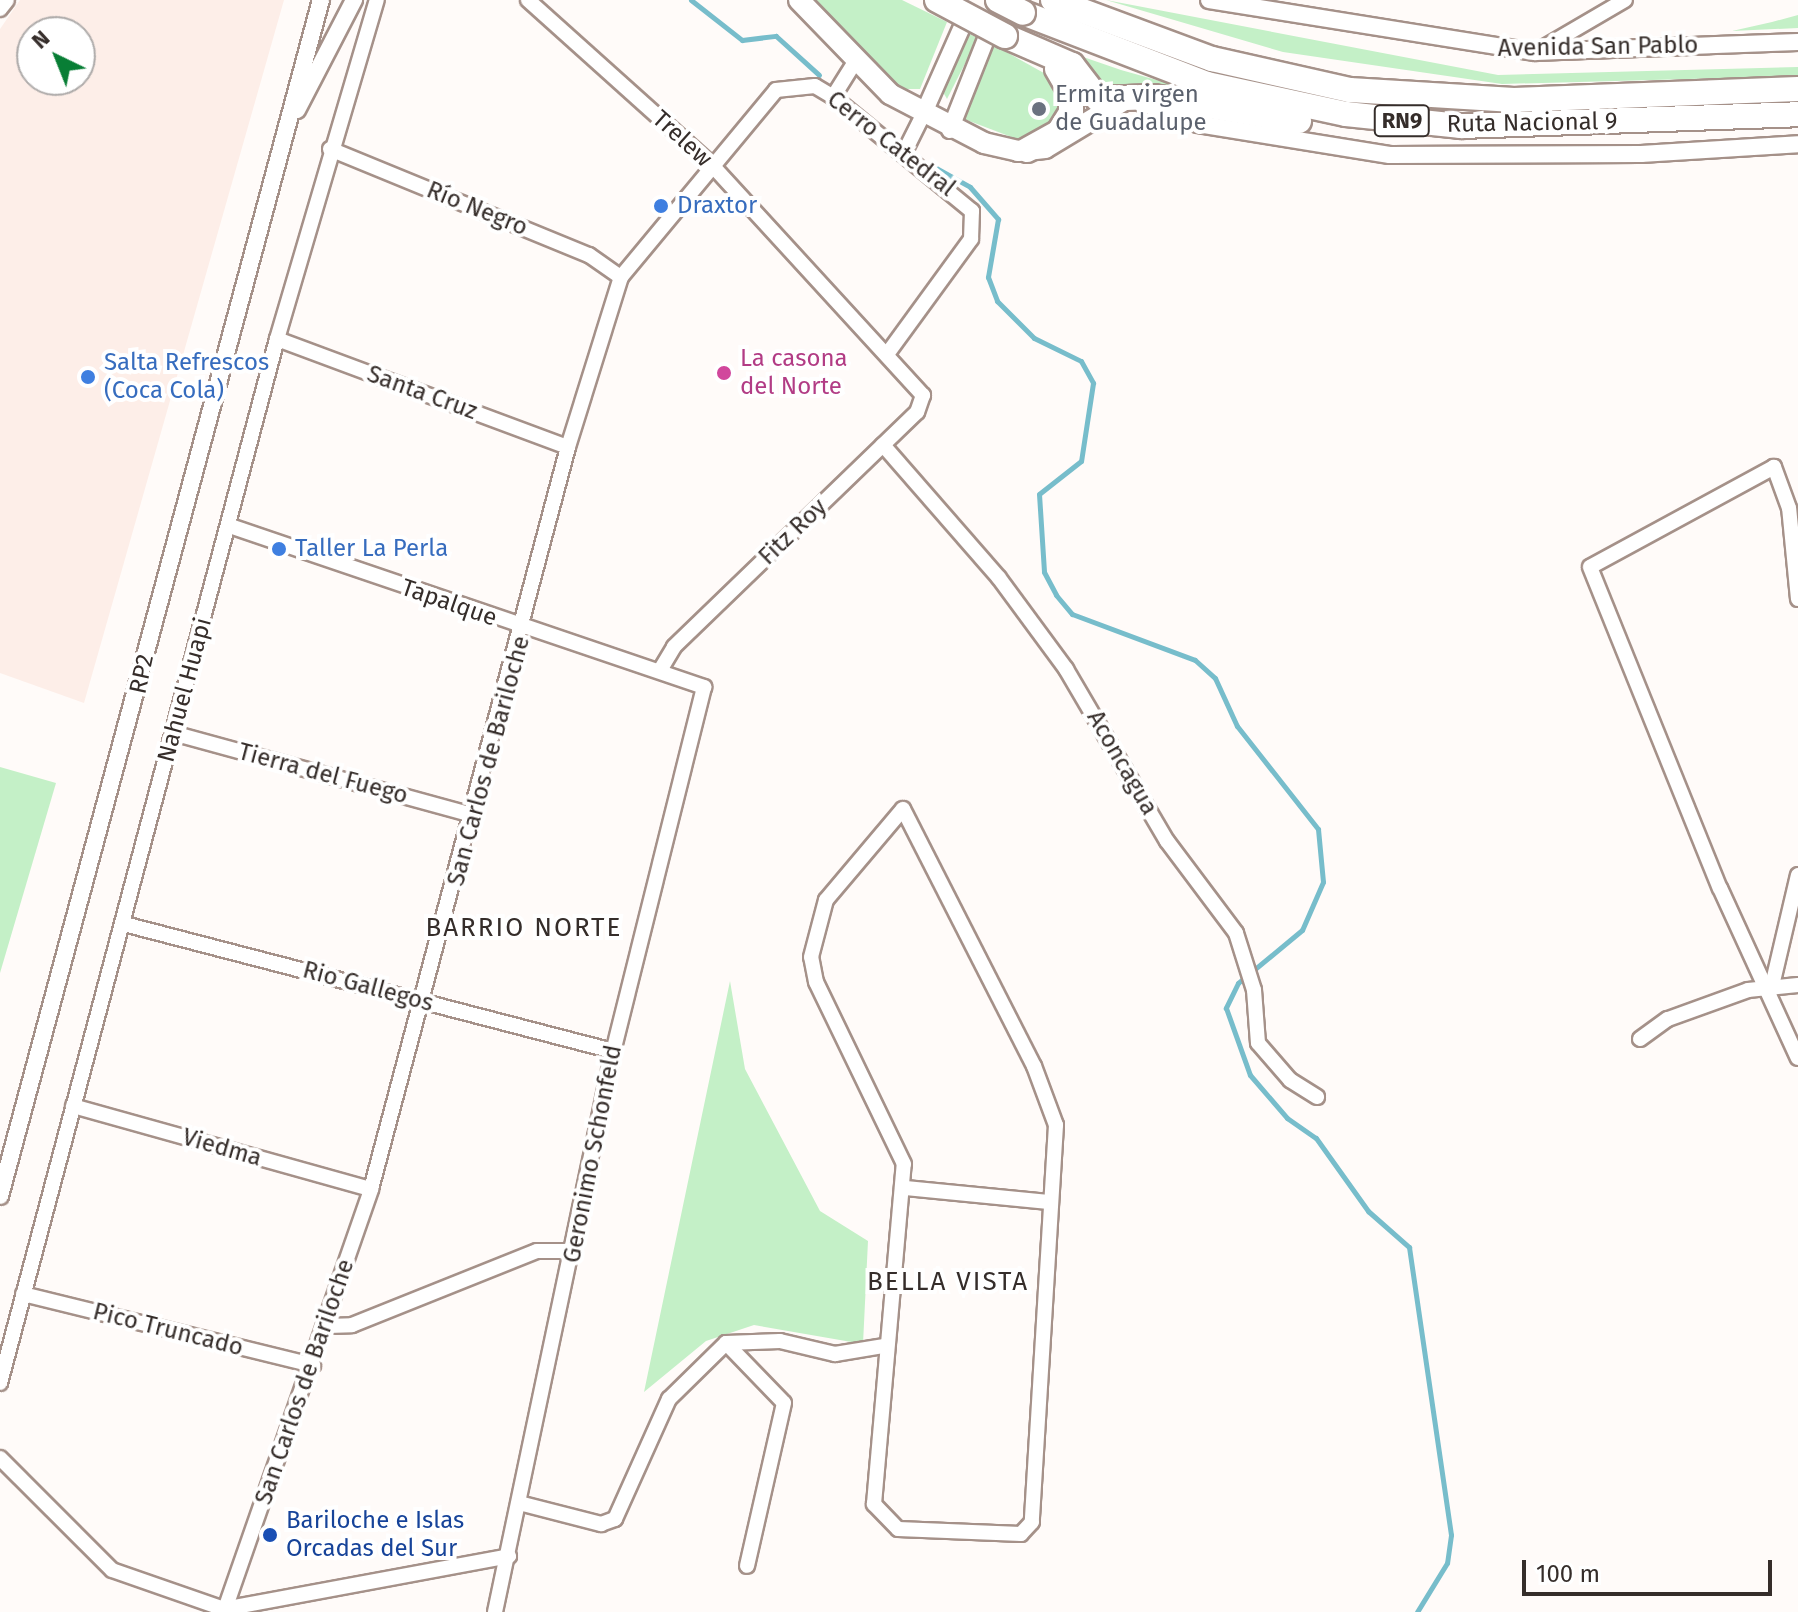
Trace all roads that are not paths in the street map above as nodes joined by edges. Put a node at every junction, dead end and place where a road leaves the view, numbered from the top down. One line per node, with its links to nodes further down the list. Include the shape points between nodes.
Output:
1 (7, 0): 13 (street)
2 (321, 0): 32 (street, RP2)
3 (354, 0): 32 (street, RP2)
4 (377, 0): 30 (street, Nahuel Huapi)
5 (528, 0): 34 (street, Trelew)
6 (799, 0): 20 (main road)
7 (937, 0): 15 (highway, bridge)
8 (998, 0): 27 (highway, Ruta Nacional 9 / RN9, bridge, via 1172,73 1292,105 1461,126)
9 (1053, 0): 19 (highway, Ruta Nacional 9 / RN9)
10 (1082, 0): 19 (highway)
11 (1209, 0): 17 (street, Avenida San Pablo)
12 (1625, 0): 17 (street)
13 (0, 9)
14 (964, 22): 26 (street)
15 (997, 35): 18 (highway); 28 (street)
16 (1798, 42): 17 (street, Avenida San Pablo)
17 (1535, 52)
18 (1037, 53): 24 (highway, via 1072,65 1098,99); 31 (highway, via 1066,80 1072,103 1059,132)
19 (1212, 59): 21 (highway, Ruta Nacional 9 / RN9, via 1350,90 1459,99)
20 (854, 64): 23 (street); 26 (main road)
21 (1798, 89)
22 (776, 90): 23 (street, Cerro Catedral, via 815,86); 34 (street, San Carlos de Bariloche)
23 (833, 97): 33 (street, Cerro Catedral)
24 (1130, 98): 27 (highway, via 1445,139); 29 (street, via 1198,124 1390,155 1641,154); 31 (main road, via 1061,142)
25 (1798, 114): 27 (highway, Ruta Nacional 9 / RN9)
26 (922, 117): 28 (main road); 33 (street)
27 (1548, 125)
28 (950, 130): 31 (main road)
29 (1798, 144)
30 (330, 149): 35 (street, Río Negro, via 589,255); 36 (street, Nahuel Huapi)
31 (1027, 150)
32 (279, 152): 60 (street, RP2 / RP2)
33 (904, 153): 37 (street, Cerro Catedral, via 972,211 971,239)
34 (711, 164): 35 (street, San Carlos de Bariloche); 37 (street, Trelew)
35 (621, 277): 40 (street, San Carlos de Bariloche)
36 (277, 339): 40 (street, Santa Cruz); 41 (street, Nahuel Huapi)
37 (888, 353): 38 (street, Trelew)
38 (923, 395): 39 (street, Fitz Roy, via 917,412)
39 (883, 445): 44 (street, Fitz Roy, via 674,647); 56 (street, Aconcagua, via 999,578 1066,669 1167,841 1225,912 1254,990 1258,1043 1290,1080)
40 (568, 447): 43 (street, San Carlos de Bariloche)
41 (230, 526): 43 (street, Tapalque); 46 (street, Nahuel Huapi)
42 (1798, 599): 51 (street, via 1789,508 1774,467 1590,567 1720,888)
43 (525, 629): 44 (street, Tapalque); 47 (street, San Carlos de Bariloche)
44 (661, 669): 45 (street, Tapalque, via 699,681)
45 (706, 697): 54 (street, Geronimo Schonfeld)
46 (173, 733): 47 (street, Tierra del Fuego); 49 (street, Nahuel Huapi)
47 (473, 815): 52 (street, San Carlos de Bariloche)
48 (1798, 875): 51 (street)
49 (124, 924): 52 (street, Rio Gallegos); 57 (street, Nahuel Huapi)
50 (1798, 985): 51 (street)
51 (1771, 990): 53 (street, via 1698,1007); 55 (street)
52 (423, 1002): 54 (street, Rio Gallegos); 59 (street, San Carlos de Bariloche)
53 (1640, 1039)
54 (613, 1051): 62 (street, Geronimo Schonfeld)
55 (1798, 1058)
56 (1317, 1097)
57 (73, 1106): 59 (street, Viedma); 63 (street, Nahuel Huapi)
58 (905, 1188): 61 (street); 61 (street, via 900,1150 816,982 811,957 826,900 903,809 1052,1108); 66 (street)
59 (371, 1189): 64 (street, San Carlos de Bariloche)
60 (0, 1196)
61 (1049, 1202): 66 (street, via 1032,1522 1021,1534 898,1529 879,1514)
62 (573, 1251): 64 (street, via 537,1251 352,1325); 70 (street, Geronimo Schonfeld)
63 (23, 1294): 67 (street, Pico Truncado); 68 (street, Nahuel Huapi)
64 (328, 1326): 67 (street, San Carlos de Bariloche)
65 (726, 1343): 66 (street, via 780,1341 835,1354); 70 (street, via 669,1399 615,1519 601,1524); 72 (street, via 784,1403)
66 (884, 1346)
67 (313, 1365): 73 (street, San Carlos de Bariloche)
68 (0, 1383)
69 (0, 1458): 73 (street, via 112,1570)
70 (523, 1504): 71 (street, Geronimo Schonfeld)
71 (509, 1556): 73 (street); 74 (street, Geronimo Schonfeld)
72 (747, 1566)
73 (224, 1610)
74 (495, 1612)

